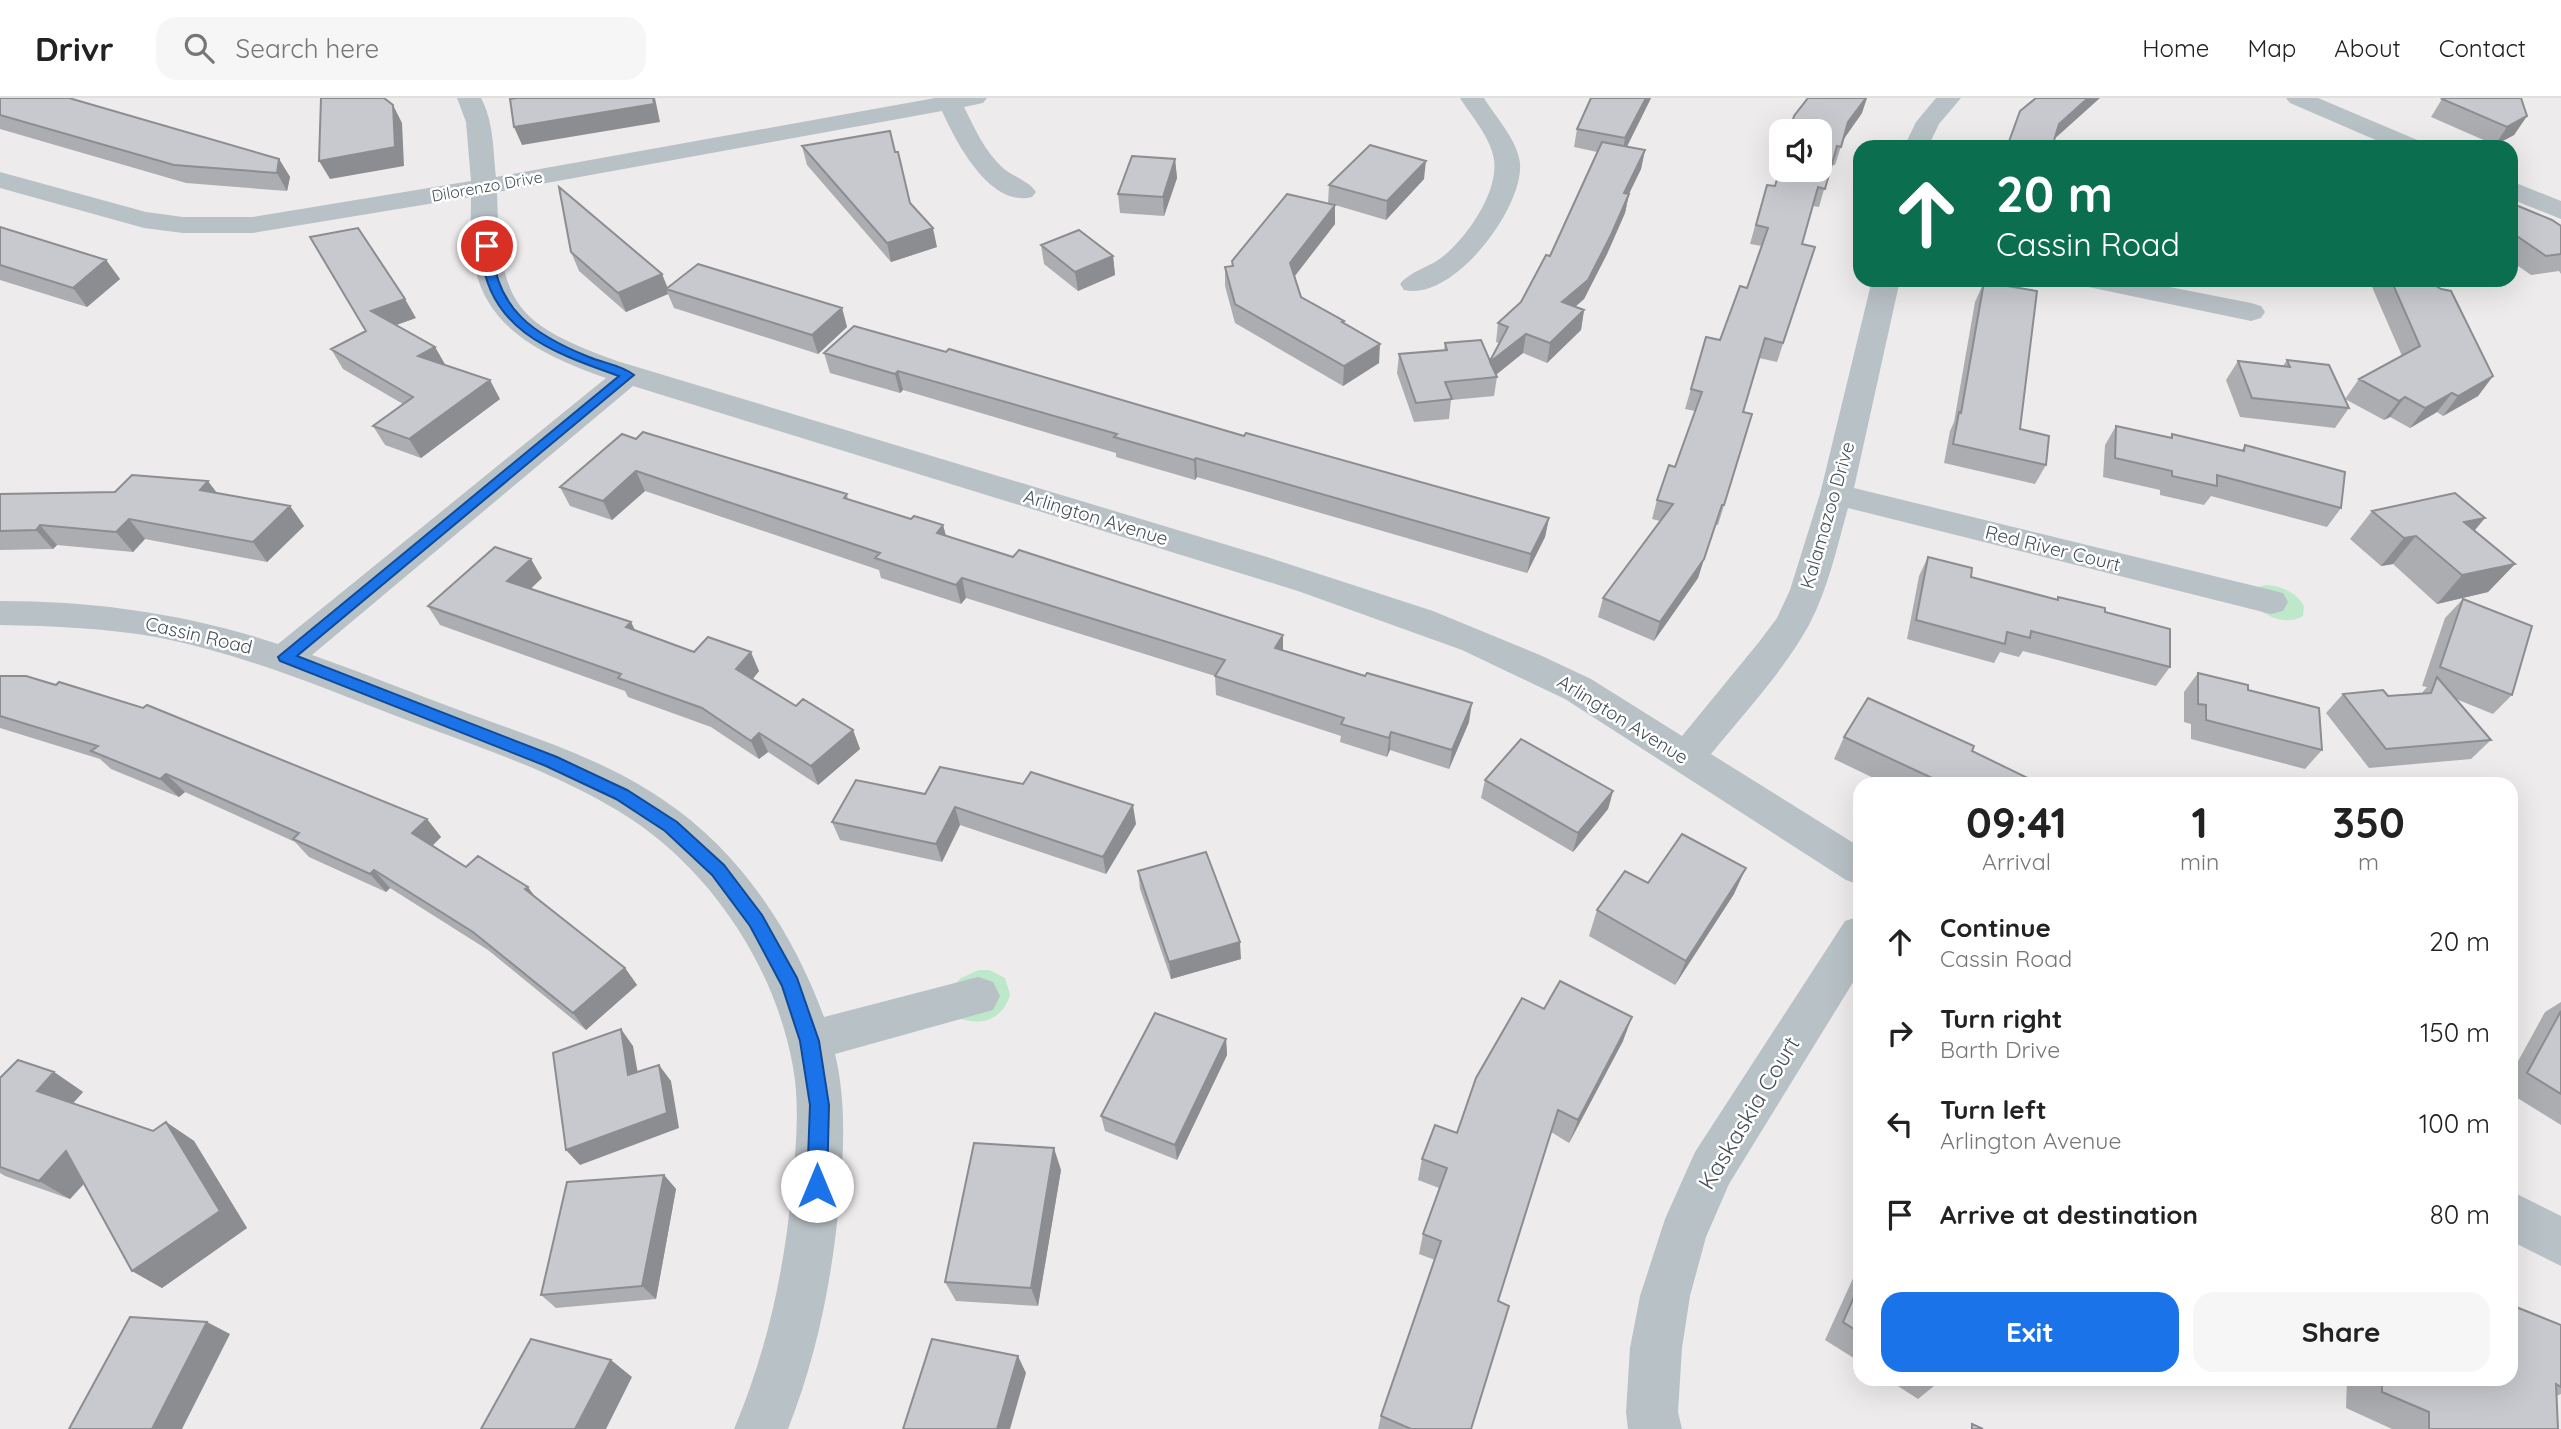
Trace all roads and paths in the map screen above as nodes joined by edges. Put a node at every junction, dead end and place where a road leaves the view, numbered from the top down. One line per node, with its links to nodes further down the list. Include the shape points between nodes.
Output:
1 (469, 98): 10 (street, Arlington Avenue, via 477,117)
2 (975, 98): 6 (street, Dilorenzo Drive)
3 (1472, 98): 14 (street, via 1507,159 1508,175 1472,244 1441,272)
4 (1949, 98): 7 (street)
5 (2298, 98): 8 (street)
6 (948, 100): 10 (street, Dilorenzo Drive); 11 (street, via 985,167)
7 (1919, 140)
8 (2397, 140)
9 (0, 180): 10 (street, Dilorenzo Drive, via 144,220 224,226 290,221)
10 (484, 187): 18 (street, Arlington Avenue, via 488,267 511,316 552,345)
11 (1023, 192)
12 (2518, 192): 13 (street)
13 (2561, 211)
14 (1414, 284)
15 (1884, 287): 19 (street, Kalamazoo Drive)
16 (2128, 287): 17 (street)
17 (2251, 312)
18 (628, 375): 22 (street); 23 (street, Arlington Avenue, via 1244,562 1471,639 1533,665)
19 (1836, 494): 20 (street, Red River Court); 23 (street, Kalamazoo Drive, via 1807,590 1792,623)
20 (2271, 602)
21 (0, 613): 22 (street, Cassin Road, via 101,615 222,638)
22 (286, 657): 27 (street, Cassin Road, via 551,762 621,795 671,827 718,870 756,920 790,984)
23 (1687, 758): 24 (street, Arlington Avenue)
24 (1853, 864)
25 (1853, 945): 31 (street, Kaskaskia Court, via 1712,1168 1682,1236 1656,1348)
26 (978, 996): 27 (street)
27 (811, 1051): 30 (street, Cassin Road, via 820,1105 817,1186 805,1289 774,1401)
28 (2518, 1219): 29 (street)
29 (2561, 1242)
30 (761, 1429)
31 (1655, 1429)

